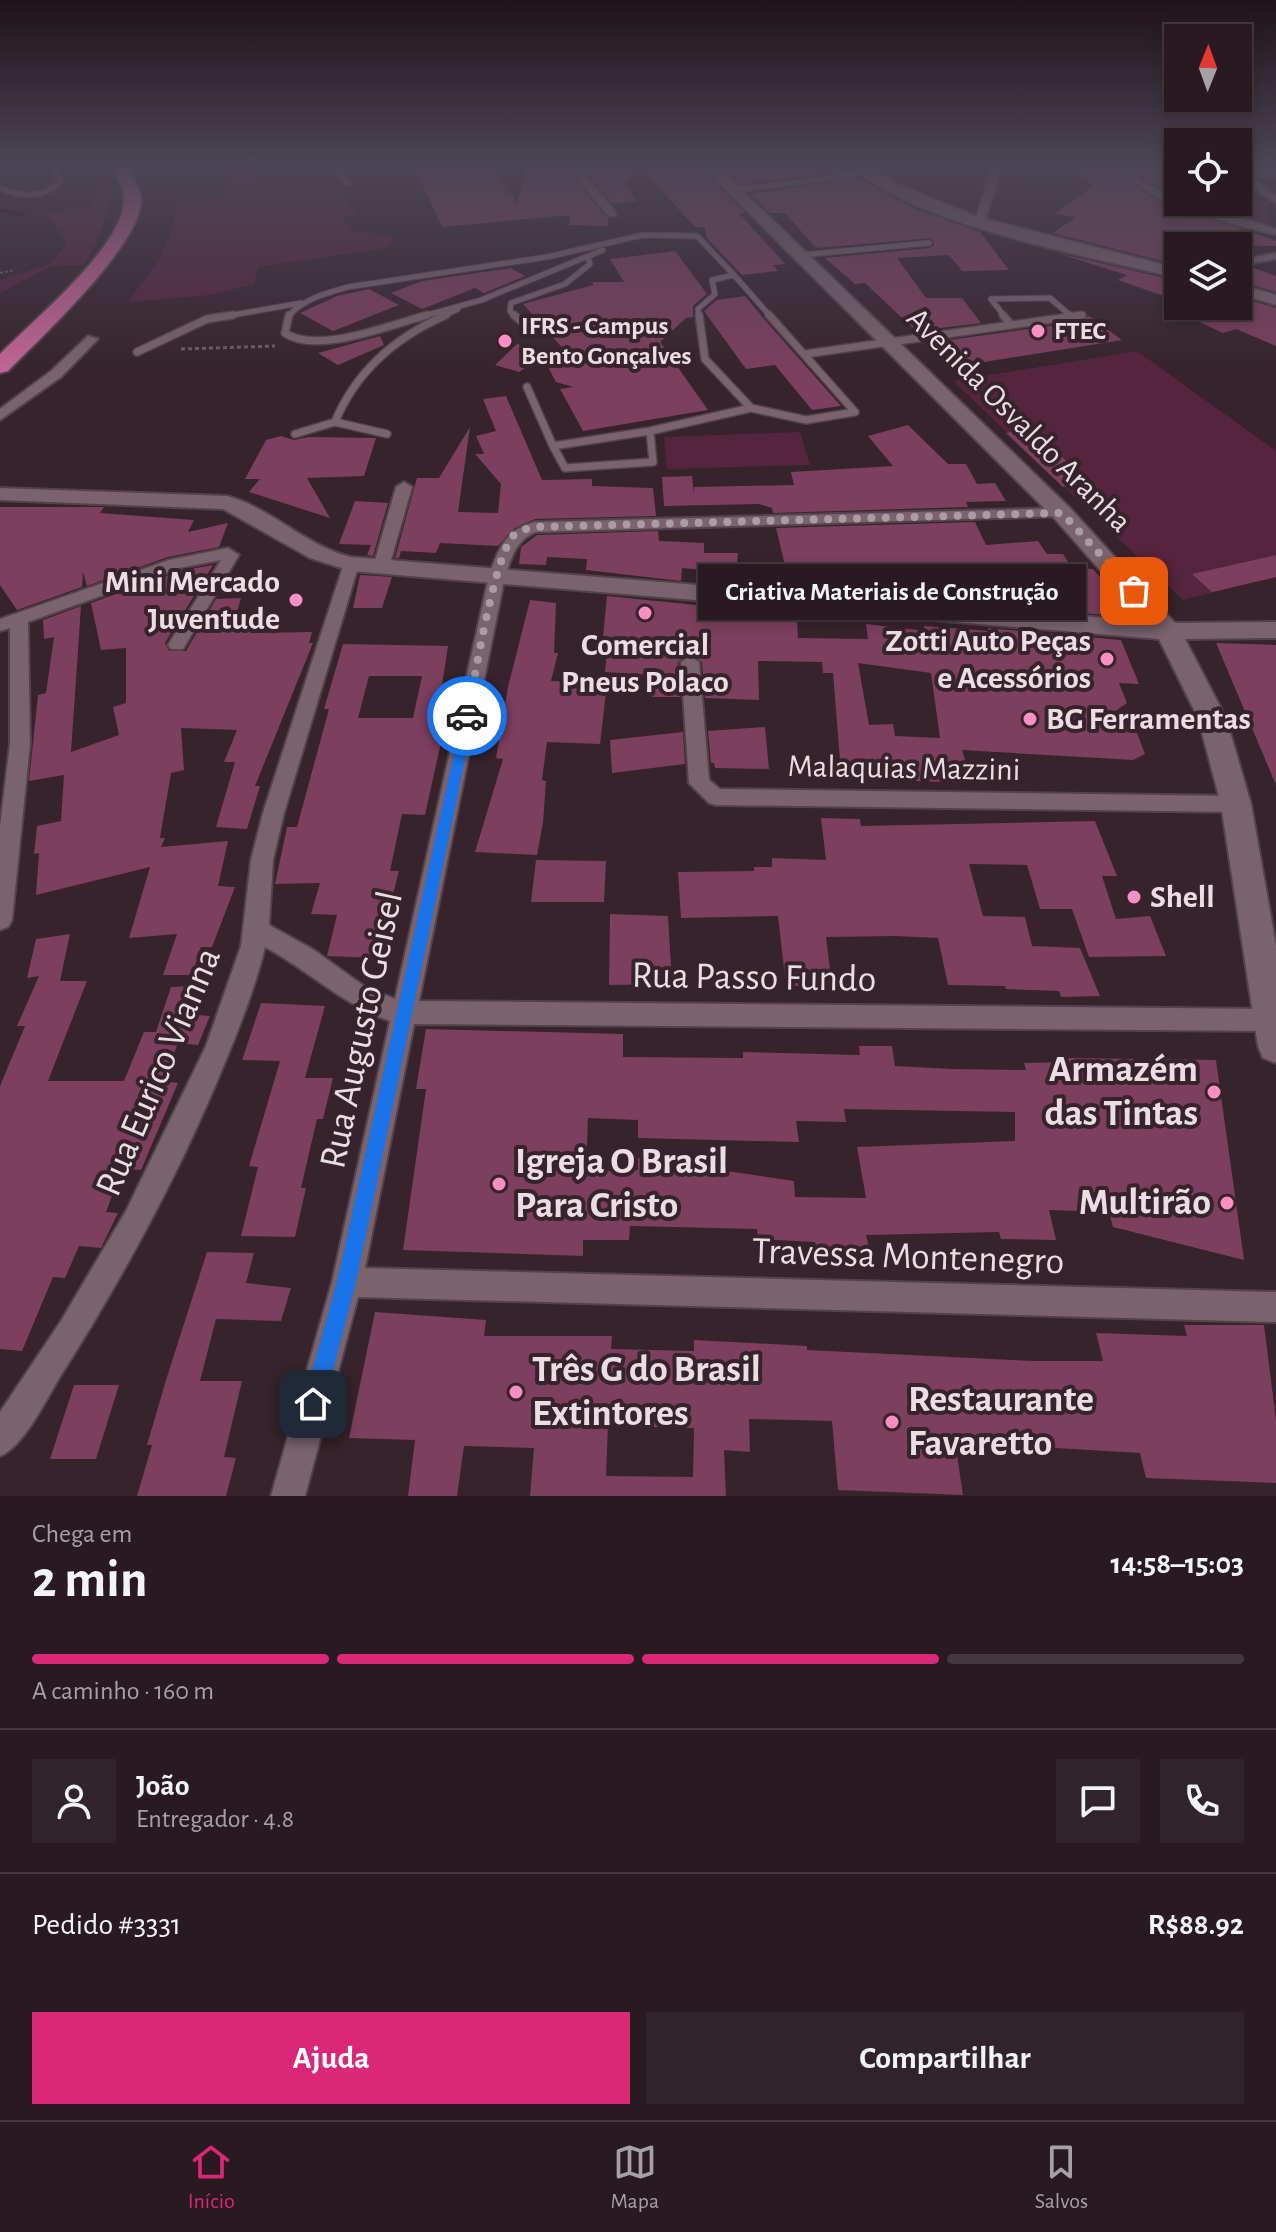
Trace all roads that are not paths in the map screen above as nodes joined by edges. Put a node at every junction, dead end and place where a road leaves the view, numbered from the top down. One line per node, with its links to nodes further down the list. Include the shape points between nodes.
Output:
1 (120, 236): 26 (highway)
2 (651, 236): 7 (lane)
3 (694, 236): 13 (lane)
4 (782, 236): 8 (main road, Avenida Osvaldo Aranha)
5 (1036, 236): 12 (main road)
6 (929, 243): 8 (lane)
7 (615, 244): 10 (lane); 17 (lane, via 376,282)
8 (801, 255): 23 (main road, Avenida Osvaldo Aranha)
9 (1276, 256): 11 (street)
10 (588, 257): 15 (lane); 20 (lane, via 590,264 565,284 511,303 510,311)
11 (1252, 260)
12 (1164, 269)
13 (734, 275): 25 (lane); 28 (lane, via 712,280 715,294 699,306 701,342 711,369)
14 (1252, 293): 16 (main road)
15 (485, 299): 17 (lane, via 344,338 298,342 285,333 284,323); 30 (lane, via 401,337 346,395)
16 (1276, 300)
17 (307, 302): 24 (lane, via 207,319)
18 (1082, 315): 19 (lane)
19 (1072, 317): 21 (lane); 21 (lane, via 1050,298 991,299)
20 (521, 321)
21 (1011, 325): 23 (lane)
22 (92, 339): 29 (street)
23 (890, 341): 25 (lane); 37 (main road, Avenida Osvaldo Aranha)
24 (137, 352)
25 (805, 354): 28 (lane, via 855,412 806,420)
26 (0, 366)
27 (527, 387): 34 (lane)
28 (751, 408): 31 (lane)
29 (0, 416)
30 (335, 422): 32 (lane); 33 (lane)
31 (650, 431): 34 (lane); 34 (lane, via 653,462 565,468)
32 (295, 434)
33 (387, 434)
34 (553, 446)
35 (404, 487): 39 (street)
36 (0, 494): 38 (main road, via 227,503 257,515 319,556)
37 (1062, 513): 40 (street, Rua Augusto Geisel, via 535,527 512,537); 43 (main road, Avenida Osvaldo Aranha)
38 (351, 564): 39 (main road); 48 (street, Rua Eurico Vianna, via 269,827 257,890)
39 (381, 567): 40 (main road)
40 (497, 576): 43 (main road); 49 (street, Rua Augusto Geisel)
41 (10, 622): 44 (street, via 175,564 228,553 226,566); 47 (street, via 20,744)
42 (1276, 630): 43 (main road)
43 (1168, 631): 46 (main road, Avenida Osvaldo Aranha, via 1212,718)
44 (177, 645)
45 (690, 662): 46 (street, Malaquias Mazzini, via 699,783 716,797)
46 (1236, 804): 50 (main road, Avenida Osvaldo Aranha)
47 (0, 920)
48 (257, 931): 49 (street, Rua Passo Fundo, via 296,951 355,996); 53 (street, Rua Eurico Vianna, via 192,1112 140,1219)
49 (405, 1012): 50 (street, Rua Passo Fundo); 51 (street, Rua Augusto Geisel)
50 (1274, 1034)
51 (347, 1282): 52 (street, Travessa Montenegro); 54 (street, Rua Augusto Geisel)
52 (1276, 1307)
53 (0, 1440)
54 (288, 1496)

